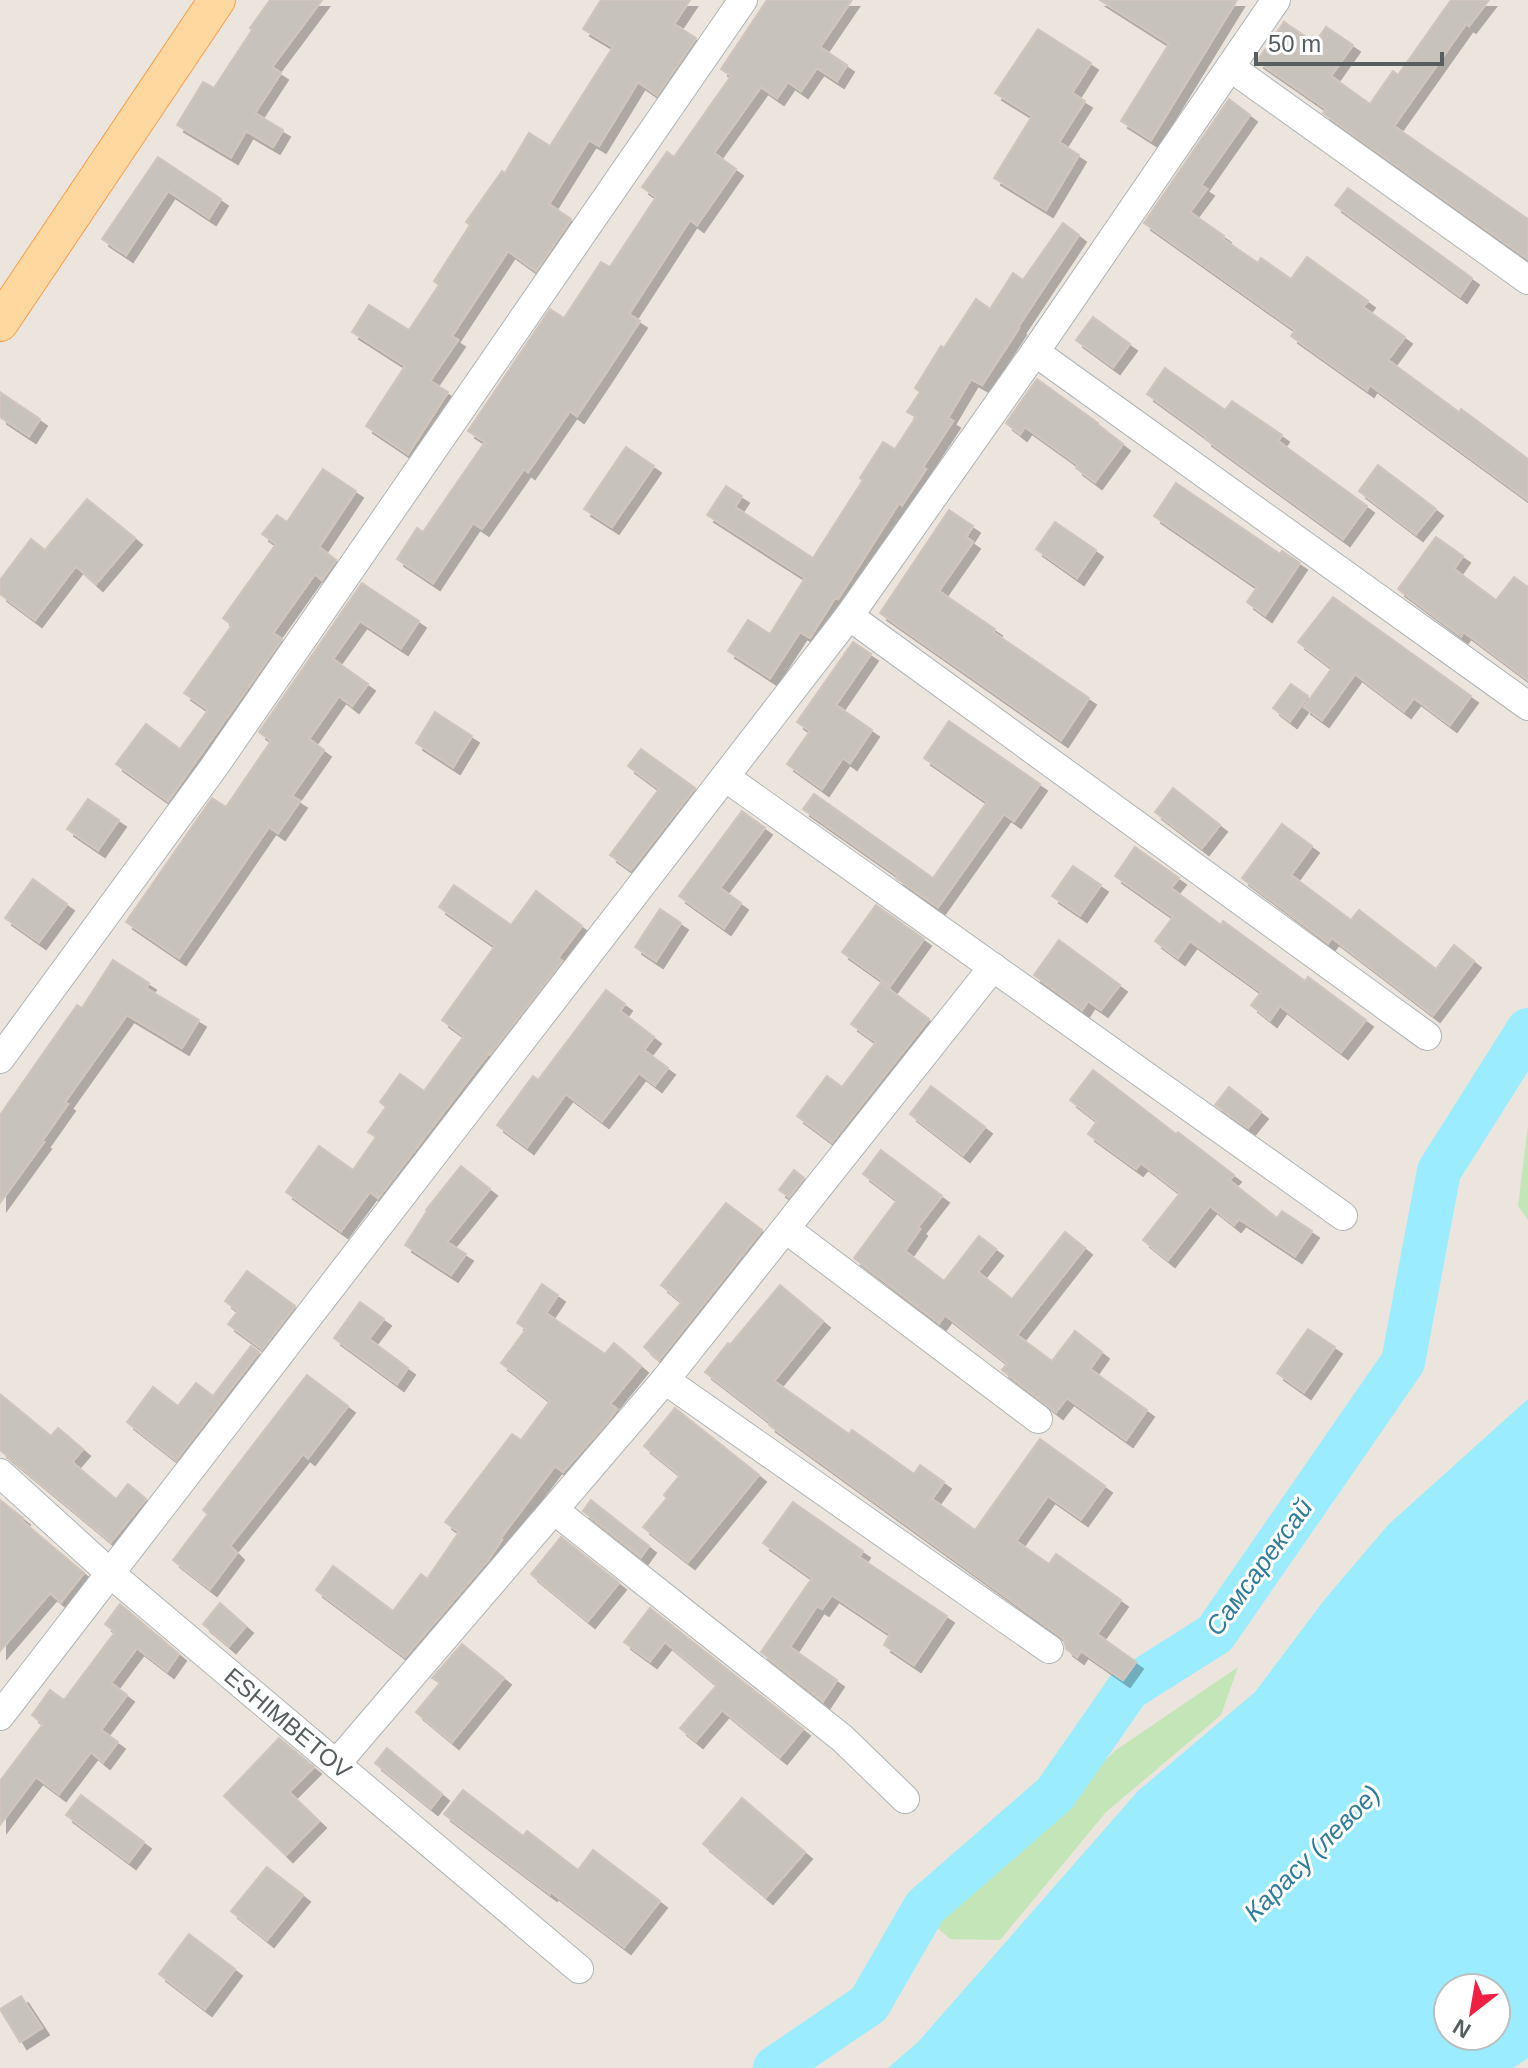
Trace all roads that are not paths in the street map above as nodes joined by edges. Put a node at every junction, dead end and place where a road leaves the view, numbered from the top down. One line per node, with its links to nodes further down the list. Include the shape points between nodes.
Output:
1 (217, 0): 6 (main road)
2 (743, 0): 13 (street, via 214,767)
3 (1276, 0): 4 (street)
4 (1230, 67): 5 (street); 7 (street)
5 (1528, 280)
6 (0, 323)
7 (1035, 352): 8 (street); 9 (street)
8 (849, 616): 10 (street); 12 (street)
9 (1528, 706)
10 (725, 777): 11 (street); 20 (street)
11 (993, 967): 14 (street); 15 (street)
12 (1427, 1036)
13 (0, 1059)
14 (1343, 1216)
15 (786, 1229): 16 (street); 17 (street)
16 (665, 1380): 19 (street); 21 (street)
17 (1038, 1419)
18 (0, 1473): 20 (street, ESHIMBETOV)
19 (554, 1510): 23 (street); 24 (street, via 842,1738)
20 (111, 1574): 22 (street); 23 (street, ESHIMBETOV)
21 (1049, 1649)
22 (0, 1716)
23 (336, 1764): 25 (street, ESHIMBETOV)
24 (905, 1799)
25 (579, 1969)

